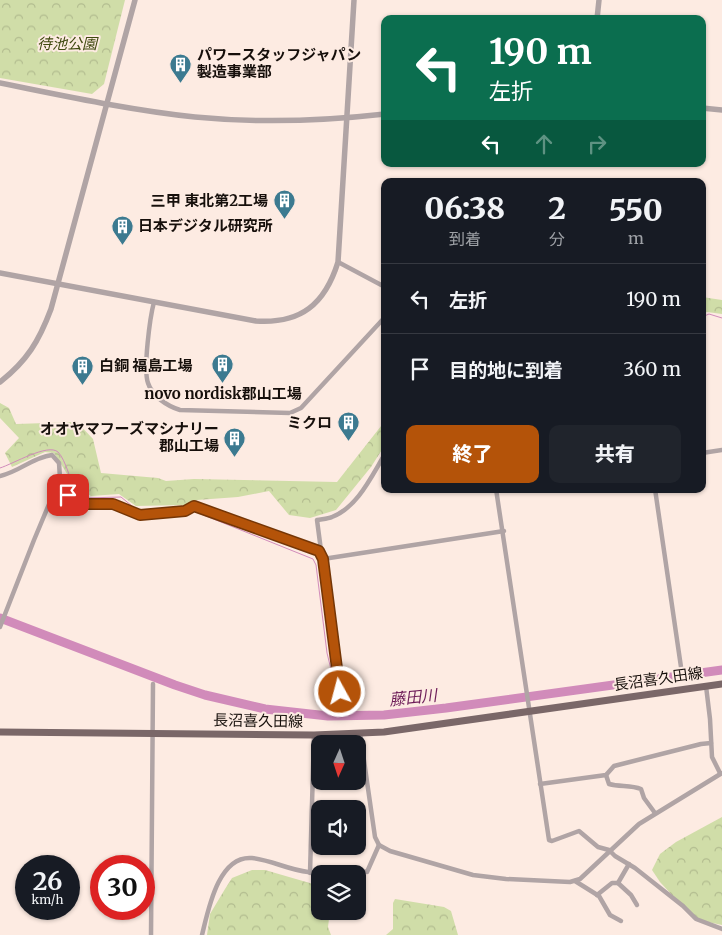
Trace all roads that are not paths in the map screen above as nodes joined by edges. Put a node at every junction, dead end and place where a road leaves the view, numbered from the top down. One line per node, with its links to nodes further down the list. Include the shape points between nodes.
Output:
1 (135, 0): 6 (street)
2 (354, 0): 10 (street)
3 (598, 0): 4 (street)
4 (597, 15)
5 (0, 84): 6 (street)
6 (108, 104): 10 (street, via 195,116); 13 (street)
7 (706, 108): 8 (street)
8 (722, 110)
9 (381, 114): 10 (street)
10 (347, 118): 11 (street)
11 (338, 262): 14 (street); 15 (street, via 328,290 319,300 298,315 284,320 256,321)
12 (0, 273): 13 (street)
13 (58, 284): 15 (street); 17 (street, via 52,309 37,343 18,367)
14 (381, 286)
15 (154, 302): 16 (street, via 146,376 151,390 159,398 180,410 290,413 307,403)
16 (381, 321)
17 (0, 382)
18 (722, 450): 19 (street)
19 (706, 452)
20 (381, 460): 26 (street, via 356,499 332,517 317,520)
21 (0, 476): 22 (street, via 14,473 40,457 52,455 59,463)
22 (60, 478): 26 (street, via 68,495 82,504 113,504 140,515 185,511 194,506 319,551); 27 (street)
23 (497, 493): 25 (street)
24 (656, 493): 28 (street)
25 (504, 531): 26 (street); 33 (street)
26 (323, 559): 32 (street)
27 (0, 627)
28 (681, 667)
29 (153, 684): 35 (street)
30 (722, 684): 31 (main road, 長沼喜久田線)
31 (706, 686): 33 (main road, 長沼喜久田線); 38 (street)
32 (342, 710)
33 (529, 710): 36 (main road, 長沼喜久田線, via 403,730); 41 (street)
34 (0, 732): 35 (main road, 長沼喜久田線)
35 (153, 733): 37 (main road, 長沼喜久田線); 54 (street)
36 (360, 733): 37 (main road, 長沼喜久田線); 44 (street, via 374,837)
37 (314, 735)
38 (711, 743): 39 (street, via 712,757); 40 (street, via 614,766)
39 (721, 773): 43 (street)
40 (606, 775): 41 (street); 43 (street, via 609,784 641,789)
41 (540, 784): 45 (street, via 549,841 579,831 598,847)
42 (312, 790): 47 (street)
43 (655, 813): 45 (street)
44 (379, 845): 47 (street, via 368,872 352,868); 48 (street, via 473,875 560,883)
45 (611, 852): 46 (street); 48 (street)
46 (630, 864): 49 (street); 53 (street, via 696,919)
47 (310, 873): 55 (street, via 252,858 240,860 221,876 214,889)
48 (576, 881): 50 (street)
49 (618, 883): 50 (street, via 612,883); 51 (street)
50 (597, 895): 52 (street, via 610,915)
51 (637, 905)
52 (621, 921)
53 (722, 929)
54 (151, 935)
55 (202, 935)

